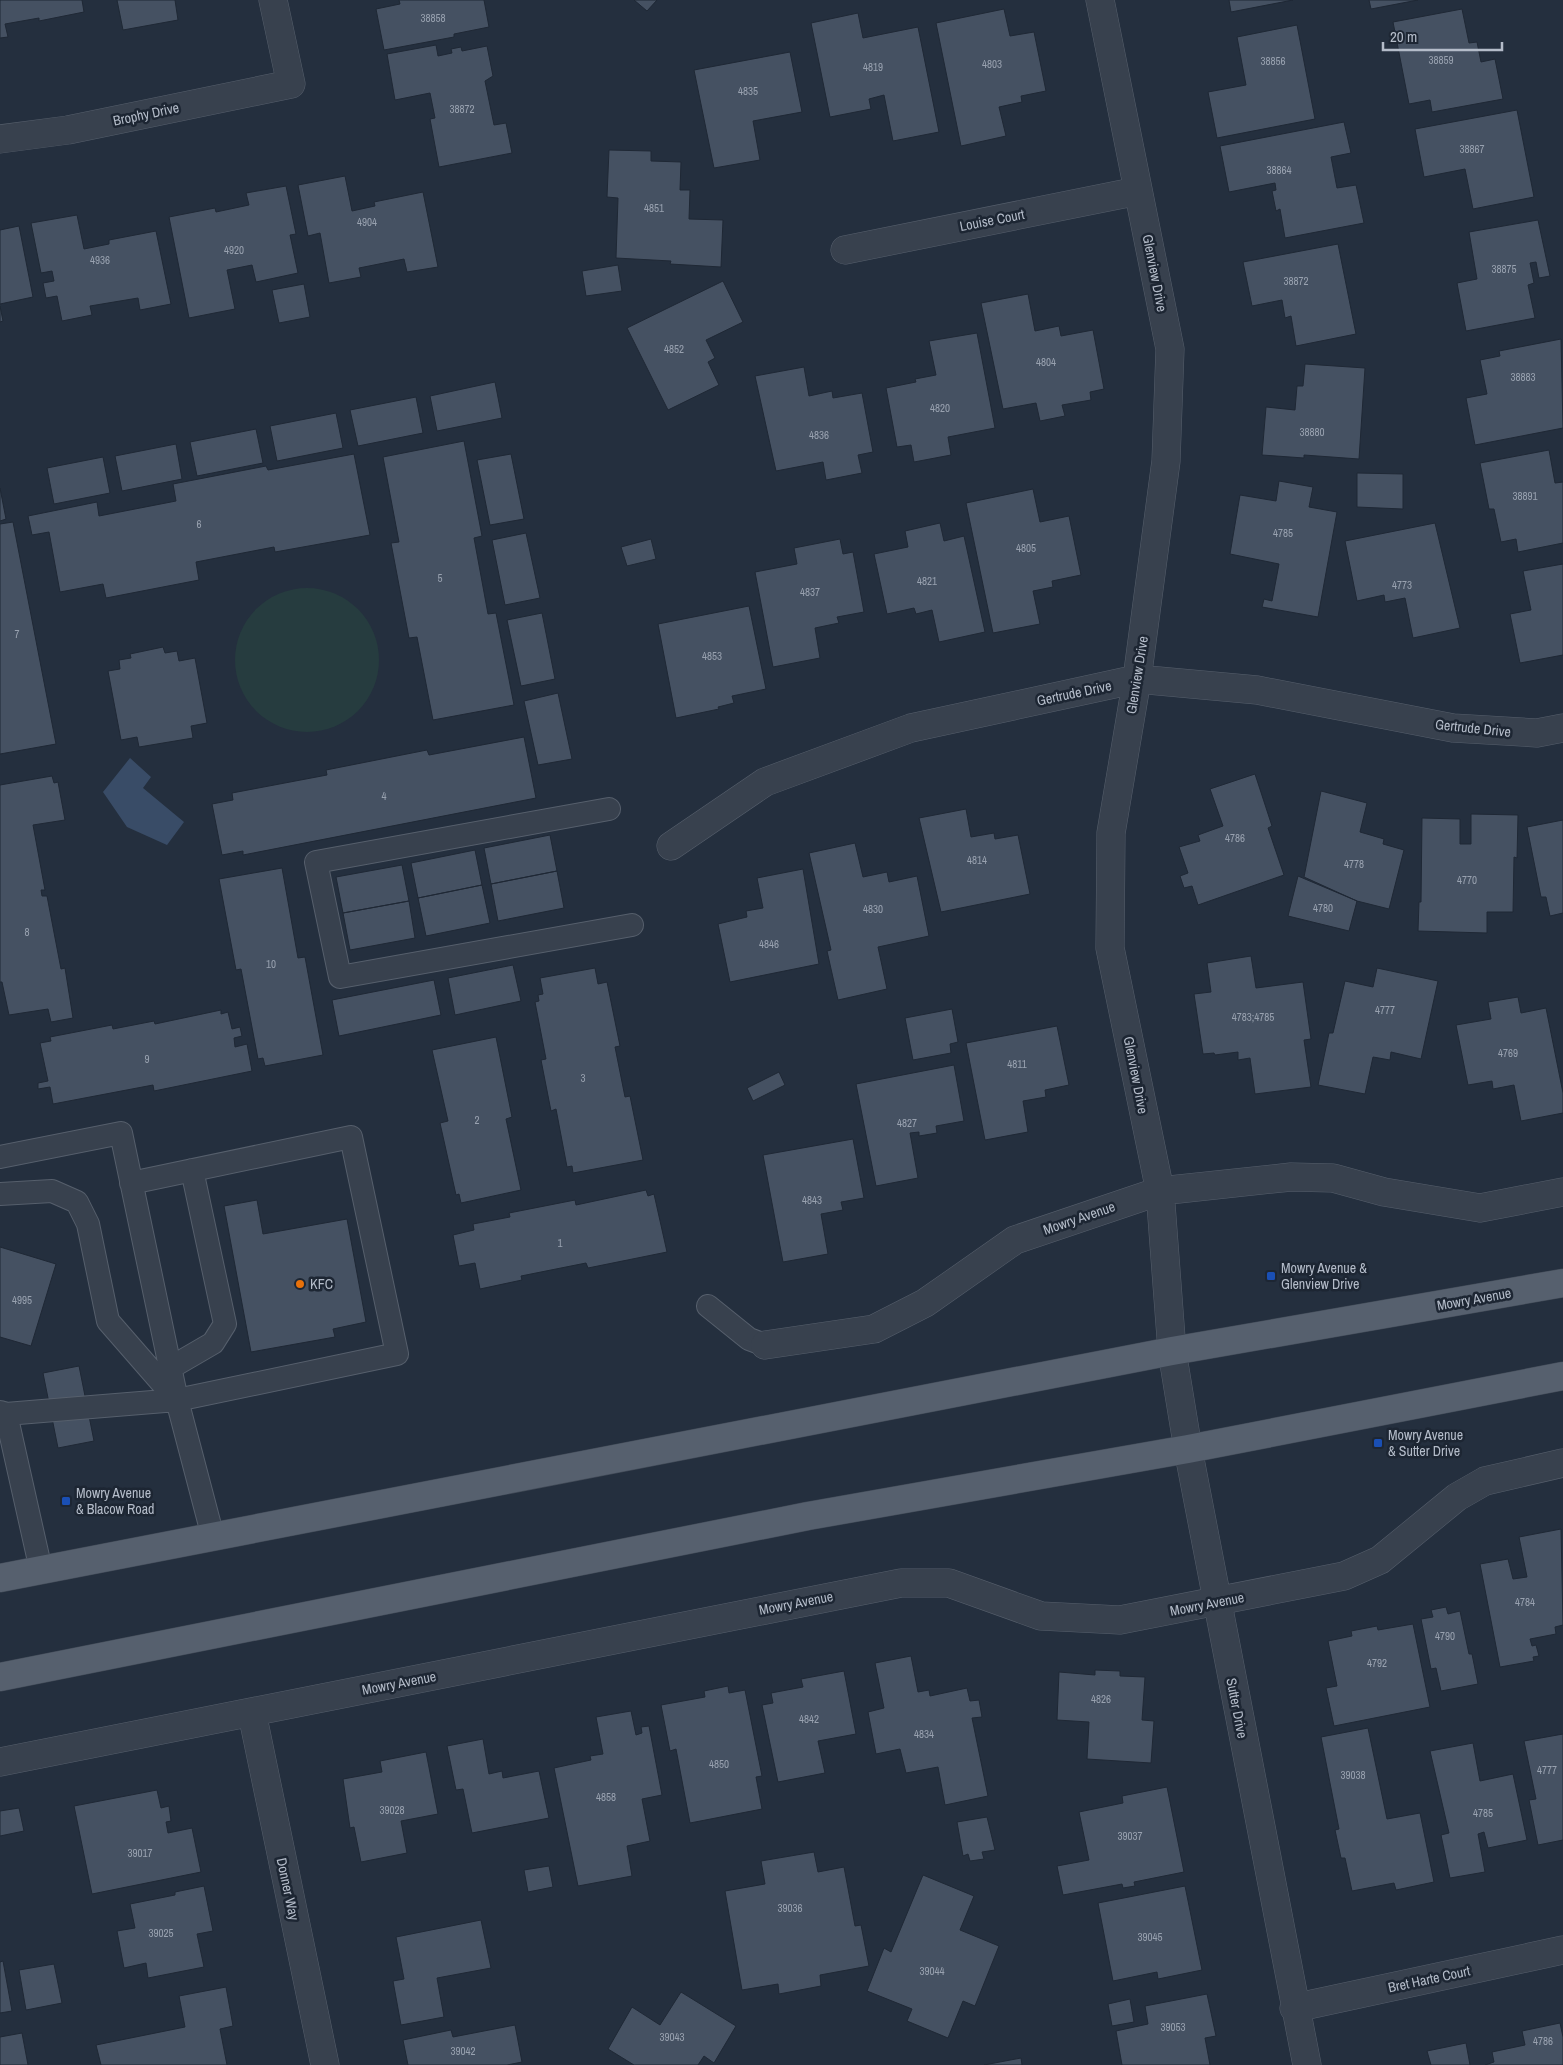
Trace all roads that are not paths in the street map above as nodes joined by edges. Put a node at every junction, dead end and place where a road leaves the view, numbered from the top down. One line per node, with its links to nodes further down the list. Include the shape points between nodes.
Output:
1 (273, 0): 3 (street, Brophy Drive, via 291,84 68,130)
2 (1100, 0): 4 (street, Glenview Drive)
3 (0, 139)
4 (1138, 191): 5 (street, Louise Court); 6 (street, Glenview Drive, via 1170,349 1166,461)
5 (846, 250)
6 (1137, 679): 7 (street, Gertrude Drive, via 1257,690 1453,728 1537,733); 9 (street, Gertrude Drive, via 911,728 764,782); 14 (street, Glenview Drive, via 1111,833 1110,948)
7 (1563, 728)
8 (609, 809): 10 (lane, via 316,862 340,978)
9 (672, 846)
10 (632, 925)
11 (0, 1157): 13 (lane, via 121,1133)
12 (192, 1170): 13 (lane); 21 (lane, via 225,1324 213,1343); 23 (lane, via 351,1137 397,1354)
13 (131, 1183): 21 (lane)
14 (1160, 1191): 15 (street, Mowry Avenue, via 1292,1177 1334,1178 1384,1192 1480,1208); 19 (street, Mowry Avenue, via 1015,1240 925,1303 874,1329); 20 (street, Glenview Drive)
15 (1563, 1192)
16 (0, 1194): 23 (lane, via 52,1191 77,1202 88,1224 108,1321)
17 (1563, 1283): 20 (main road, Mowry Avenue)
18 (708, 1306): 19 (lane, via 749,1339)
19 (766, 1345)
20 (1172, 1351): 25 (street, Sutter Drive); 27 (main road, Mowry Avenue)
21 (170, 1368): 23 (lane)
22 (1563, 1376): 25 (main road)
23 (177, 1400): 24 (lane); 27 (lane)
24 (3, 1413): 28 (lane)
25 (1188, 1449): 30 (street, Sutter Drive); 31 (main road, via 808,1516)
26 (1563, 1463): 30 (street, Mowry Avenue, via 1485,1480 1456,1497 1380,1560 1344,1576)
27 (213, 1537): 28 (main road, Mowry Avenue)
28 (41, 1570): 29 (main road, Mowry Avenue)
29 (0, 1578)
30 (1217, 1602): 32 (street, Mowry Avenue, via 1120,1620 1041,1616 949,1583 901,1583); 35 (street, Sutter Drive)
31 (0, 1677)
32 (252, 1713): 33 (street, Mowry Avenue); 36 (street, Donner Way)
33 (0, 1762)
34 (1563, 1950): 35 (street, Bret Harte Court)
35 (1294, 2008): 37 (street, Sutter Drive)
36 (325, 2065)
37 (1307, 2065)

